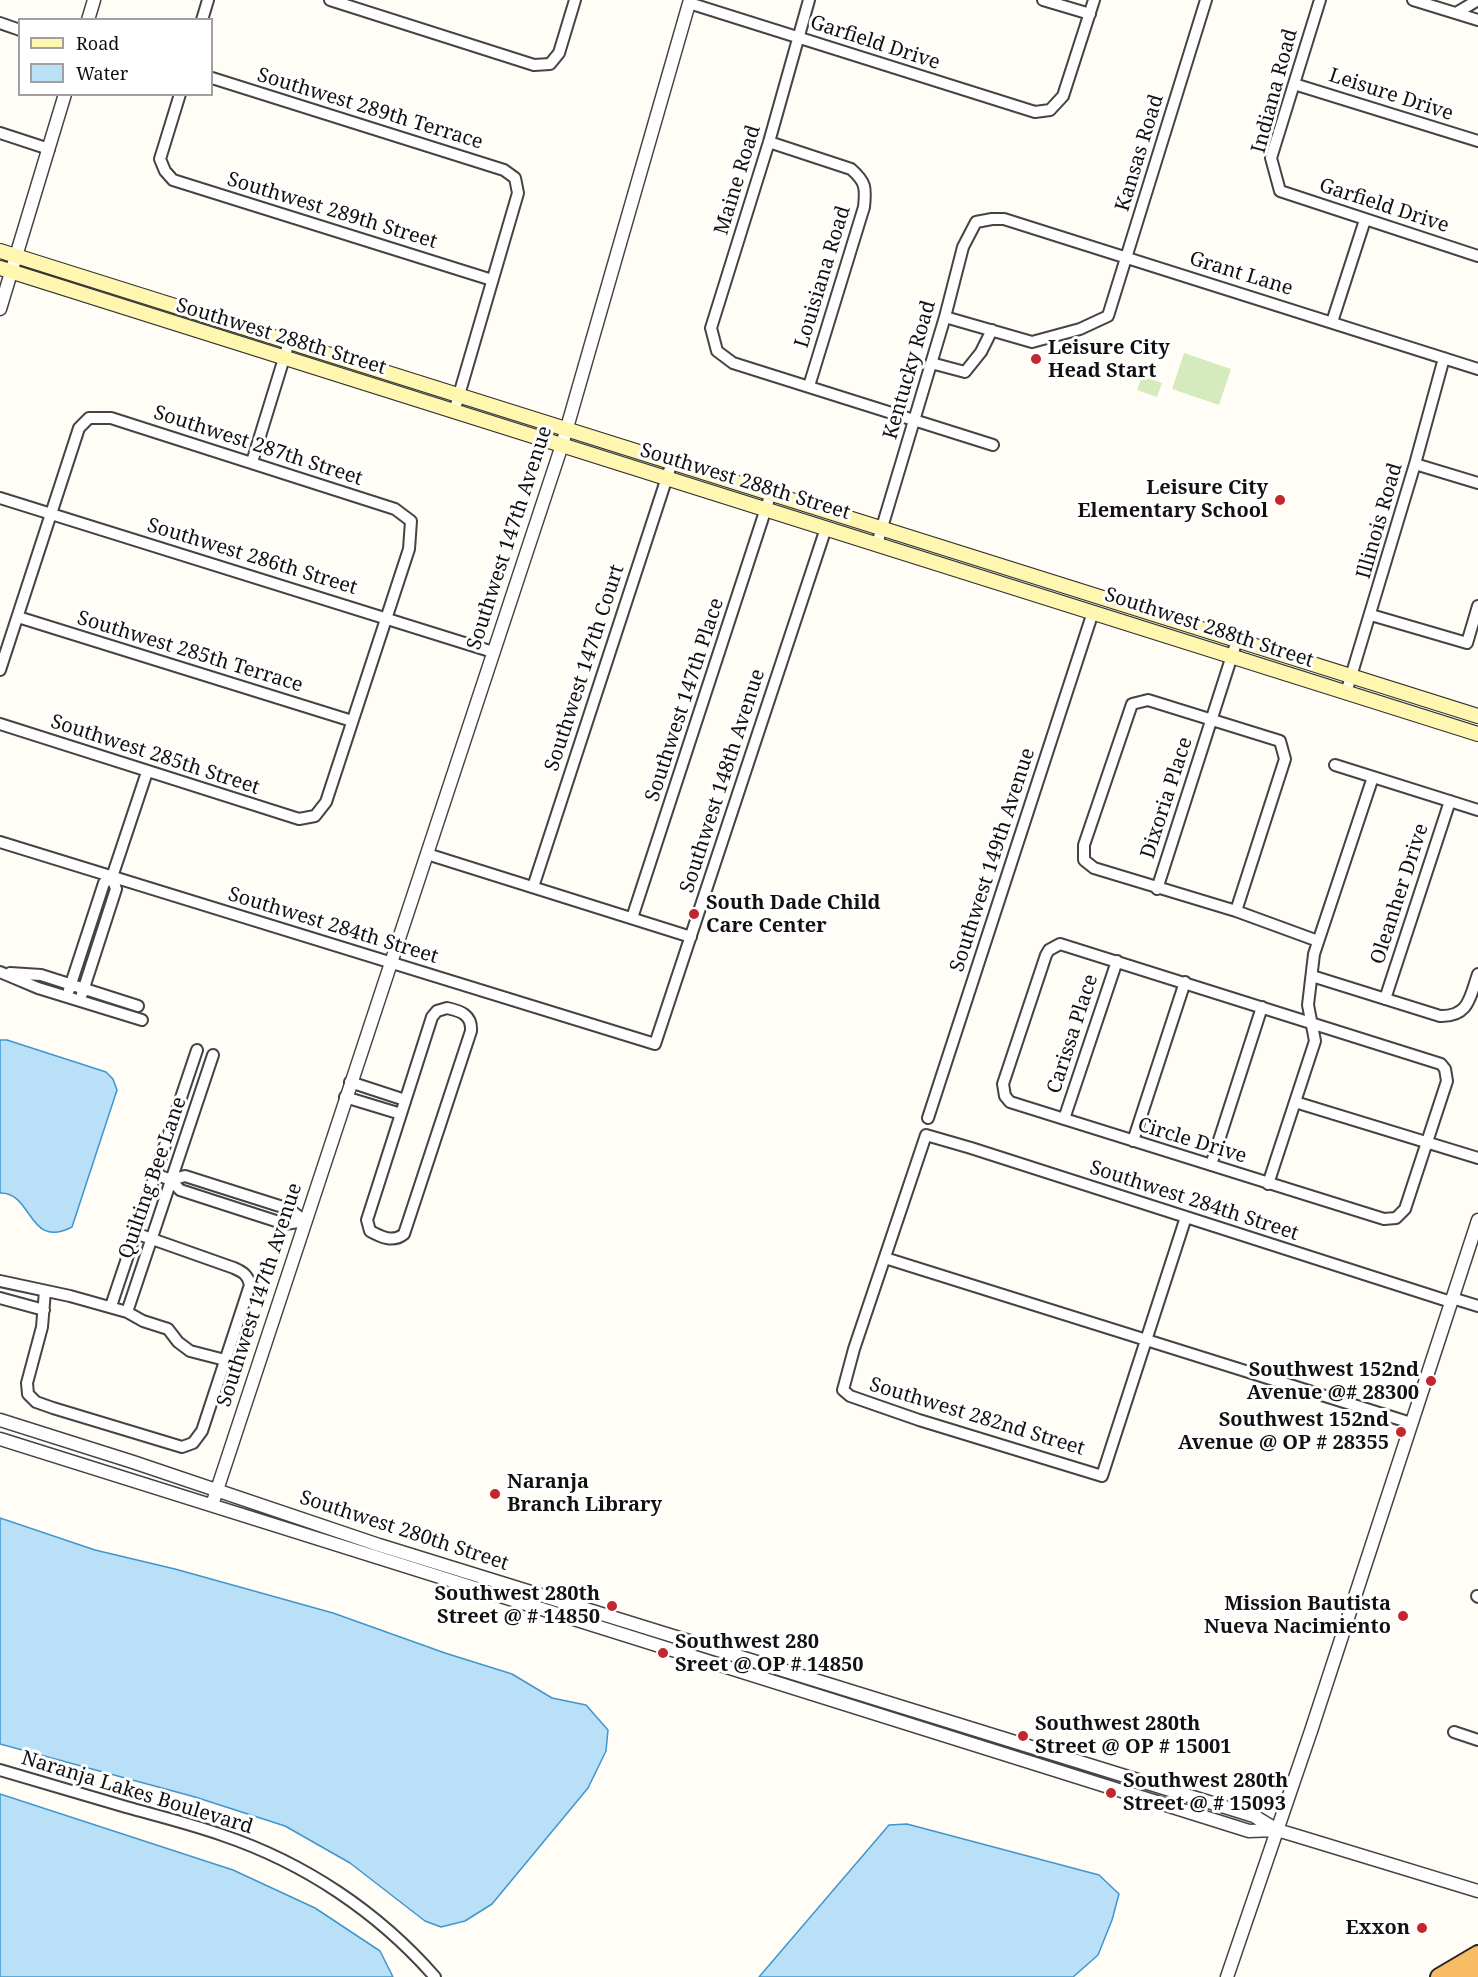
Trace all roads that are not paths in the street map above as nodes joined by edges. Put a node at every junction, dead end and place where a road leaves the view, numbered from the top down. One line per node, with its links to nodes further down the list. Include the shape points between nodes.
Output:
1 (94, 0): 15 (street)
2 (208, 0): 16 (street)
3 (330, 0): 4 (street, via 534,66 550,64 559,53)
4 (575, 0)
5 (809, 0): 20 (street, Maine Road)
6 (1043, 0): 14 (street)
7 (1094, 0): 14 (street)
8 (1206, 0): 35 (street, Kansas Road)
9 (1320, 0): 22 (street, Indiana Road)
10 (1413, 0): 13 (street)
11 (1478, 0): 13 (street)
12 (689, 2): 20 (street, Garfield Drive); 51 (street, Southwest 147th Avenue)
13 (1456, 13): 17 (street)
14 (1089, 15): 20 (street, Garfield Drive, via 1064,96 1050,110 1035,112)
15 (89, 18)
16 (203, 18)
17 (1478, 20)
18 (0, 23): 19 (street)
19 (18, 29)
20 (798, 38): 27 (street, Maine Road)
21 (213, 78): 37 (street, Southwest 289th Terrace, via 504,170 515,178 518,194)
22 (1294, 84): 26 (street, Leisure Drive); 29 (street, Indiana Road, via 1271,158)
23 (64, 96): 28 (street)
24 (179, 96): 37 (street, Southwest 289th Street, via 160,159 173,180)
25 (0, 133): 28 (street)
26 (1478, 141)
27 (769, 142): 47 (street, Louisiana Road, via 851,169 862,178 866,190); 47 (street, Maine Road, via 711,328 717,351 733,363)
28 (49, 149): 34 (street)
29 (1280, 191): 31 (street, Garfield Drive)
30 (992, 219): 35 (street, Grant Lane, via 1004,219); 39 (street, Kentucky Road, via 976,222 963,247)
31 (1365, 220): 33 (street, Garfield Drive); 40 (street)
32 (0, 251): 34 (main road, Southwest 288th Street)
33 (1478, 256)
34 (17, 257): 36 (street); 42 (main road, Southwest 288th Street)
35 (1127, 257): 40 (street, Grant Lane); 41 (street, Kansas Road, via 1108,316 1080,329 1032,342)
36 (6, 270): 38 (street); 44 (main road, Southwest 288th Street)
37 (492, 280): 48 (street)
38 (0, 309)
39 (945, 316): 41 (street); 45 (street, Kentucky Road)
40 (1332, 321): 43 (street, Grant Lane)
41 (992, 330): 45 (street, via 965,372)
42 (289, 342): 44 (street); 48 (main road, Southwest 288th Street)
43 (1444, 358): 46 (street, Grant Lane); 56 (street, Illinois Road)
44 (284, 359): 49 (main road, Southwest 288th Street); 54 (street)
45 (931, 363): 50 (street, Kentucky Road)
46 (1478, 369)
47 (809, 386): 50 (street)
48 (459, 395): 49 (street); 51 (main road, Southwest 288th Street)
49 (454, 411): 52 (main road, Southwest 288th Street)
50 (915, 420): 53 (street); 64 (street, Kentucky Road)
51 (567, 429): 52 (street, Southwest 147th Avenue); 55 (main road, Southwest 288th Street)
52 (561, 445): 57 (main road, Southwest 288th Street); 72 (street, Southwest 147th Avenue)
53 (993, 445)
54 (252, 462): 62 (street, Southwest 287th Street, via 111,418 89,418 79,428); 70 (street, Southwest 287th Street, via 395,509 411,521 409,549)
55 (672, 462): 57 (street, Southwest 147th Court); 59 (main road, Southwest 288th Street)
56 (1415, 464): 58 (street); 68 (street, Illinois Road)
57 (666, 478): 61 (main road, Southwest 288th Street); 90 (street, Southwest 147th Court)
58 (1478, 483)
59 (771, 493): 61 (street, Southwest 147th Place); 64 (main road, Southwest 288th Street)
60 (0, 498): 62 (street, Southwest 286th Street)
61 (766, 509): 63 (main road, Southwest 288th Street); 93 (street, Southwest 147th Place)
62 (51, 513): 69 (street); 70 (street, Southwest 286th Street)
63 (826, 528): 65 (main road, Southwest 288th Street); 94 (street, Southwest 148th Avenue)
64 (882, 528): 65 (street, Kentucky Road); 71 (main road, Southwest 288th Street)
65 (877, 544): 67 (main road, Southwest 288th Street)
66 (1478, 606): 68 (street, via 1467,643)
67 (1093, 612): 73 (main road, Southwest 288th Street); 118 (street, Southwest 149th Avenue)
68 (1371, 615): 75 (street, Illinois Road)
69 (18, 617): 74 (street); 79 (street, Southwest 285th Terrace)
70 (386, 618): 72 (street, Southwest 286th Street); 79 (street)
71 (1237, 640): 73 (street, Dixoria Place); 75 (main road, Southwest 288th Street)
72 (493, 652): 88 (street, Southwest 147th Avenue)
73 (1232, 656): 76 (main road, Southwest 288th Street); 78 (street, Dixoria Place)
74 (0, 670)
75 (1352, 676): 76 (street, Illinois Road); 77 (main road, Southwest 288th Street)
76 (1346, 693): 81 (main road, Southwest 288th Street)
77 (1478, 716)
78 (1212, 720): 91 (street, Dixoria Place); 91 (street, via 1148,700 1132,704 1084,845 1084,860 1094,868); 92 (street, via 1280,741 1285,759)
79 (352, 721): 83 (street, Southwest 285th Street, via 326,802 315,816 299,819)
80 (0, 724): 83 (street, Southwest 285th Street)
81 (1478, 734)
82 (1335, 765): 84 (street)
83 (147, 772): 89 (street)
84 (1373, 777): 85 (street); 95 (street)
85 (1450, 801): 86 (street); 104 (street, Oleanher Drive)
86 (1478, 810)
87 (0, 842): 89 (street, Southwest 284th Street)
88 (427, 854): 90 (street); 97 (street, Southwest 147th Avenue)
89 (112, 877): 97 (street, Southwest 284th Street); 101 (street, via 104,883); 102 (street, via 116,889)
90 (533, 886): 93 (street)
91 (1157, 889): 92 (street)
92 (1236, 911): 95 (street)
93 (632, 918): 94 (street)
94 (692, 937): 110 (street, Southwest 148th Avenue)
95 (1318, 941): 99 (street)
96 (1116, 961): 100 (street, Circle Drive); 119 (street, Carissa Place); 119 (street, Circle Drive, via 1065,945 1049,950 1003,1084 1010,1102)
97 (391, 962): 110 (street, Southwest 284th Street); 113 (street, Southwest 147th Avenue)
98 (1478, 974): 104 (street, via 1469,1002 1450,1017)
99 (1312, 976): 104 (street); 109 (street, via 1308,1005)
100 (1185, 982): 107 (street, Circle Drive); 120 (street)
101 (71, 984): 102 (street); 103 (street); 103 (street, via 41,975 0,972)
102 (84, 988): 105 (street); 106 (street)
103 (67, 996): 105 (street)
104 (1385, 999)
105 (80, 1001): 108 (street)
106 (138, 1006)
107 (1262, 1007): 109 (street, Circle Drive); 123 (street)
108 (142, 1020)
109 (1311, 1022): 116 (street, via 1315,1041); 121 (street, Circle Drive, via 1441,1064 1447,1081)
110 (655, 1044)
111 (197, 1050): 124 (street, Quilting Bee Lane)
112 (213, 1055): 125 (street, Quilting Bee Lane)
113 (350, 1082): 114 (street, Southwest 147th Avenue); 115 (street)
114 (345, 1097): 117 (street); 129 (street, Southwest 147th Avenue)
115 (405, 1100): 117 (street); 117 (street, via 432,1017 447,1008 464,1014 470,1020 471,1031 404,1234 390,1239 370,1231 367,1220)
116 (1295, 1102): 121 (street); 126 (street)
117 (401, 1114)
118 (928, 1118)
119 (1064, 1119): 120 (street, Circle Drive)
120 (1133, 1141): 123 (street, Circle Drive)
121 (1427, 1143): 122 (street); 126 (street, Circle Drive, via 1405,1209 1390,1220)
122 (1478, 1158)
123 (1210, 1165): 126 (street, Circle Drive)
124 (155, 1174): 125 (street); 130 (street, Quilting Bee Lane)
125 (171, 1180): 129 (street, via 180,1190 285,1224); 131 (street, Quilting Bee Lane)
126 (1268, 1184)
127 (1186, 1217): 132 (street, Southwest 284th Street, via 926,1135); 136 (street, Southwest 284th Street); 141 (street)
128 (1478, 1220): 136 (street)
129 (305, 1221): 148 (street, Southwest 147th Avenue)
130 (135, 1233): 131 (street); 138 (street, Quilting Bee Lane)
131 (152, 1239): 140 (street, Quilting Bee Lane); 142 (street, via 242,1271 248,1278 250,1286)
132 (885, 1258): 141 (street); 141 (street, Southwest 282nd Street, via 843,1390 850,1396 919,1420 1102,1476)
133 (0, 1281): 134 (street)
134 (45, 1291): 138 (street); 139 (street)
135 (0, 1298): 139 (street)
136 (1452, 1300): 137 (street, Southwest 284th Street); 144 (street)
137 (1478, 1305)
138 (111, 1306): 140 (street)
139 (44, 1310): 142 (street, via 27,1383 28,1394 36,1402 53,1408 182,1448 193,1443 202,1431)
140 (127, 1312): 142 (street, via 168,1329 190,1351)
141 (1146, 1339): 144 (street)
142 (225, 1360)
143 (0, 1420): 146 (street, Southwest 280th Street)
144 (1411, 1423): 167 (street)
145 (0, 1439): 147 (street, Southwest 280th Street)
146 (133, 1462): 147 (street); 148 (street, Southwest 280th Street)
147 (129, 1479): 149 (street, Southwest 280th Street)
148 (216, 1490): 149 (street, Southwest 147th Avenue); 150 (street, Southwest 280th Street, via 379,1545)
149 (212, 1505): 151 (street, Southwest 280th Street)
150 (575, 1604): 151 (street); 152 (street, Southwest 280th Street)
151 (571, 1617): 153 (street, Southwest 280th Street)
152 (656, 1629): 153 (street); 154 (street, Southwest 280th Street)
153 (654, 1643): 155 (street, Southwest 280th Street)
154 (758, 1661): 155 (street); 156 (street, Southwest 280th Street)
155 (754, 1675): 157 (street, Southwest 280th Street)
156 (871, 1697): 157 (street); 160 (street, Southwest 280th Street)
157 (868, 1710): 161 (street, Southwest 280th Street)
158 (1454, 1732): 159 (street)
159 (1478, 1740)
160 (1016, 1742): 161 (street); 162 (street, Southwest 280th Street)
161 (1012, 1756): 164 (street, Southwest 280th Street)
162 (1104, 1769): 164 (street); 165 (street, Southwest 280th Street)
163 (0, 1770): 171 (street, Naranja Lakes Boulevard, via 207,1830 277,1857 330,1886 369,1914)
164 (1099, 1784): 166 (street, Southwest 280th Street)
165 (1181, 1793): 166 (street); 167 (street, Southwest 280th Street, via 1254,1816)
166 (1177, 1807): 167 (street, Southwest 280th Street, via 1249,1831)
167 (1277, 1830): 168 (street, Southwest 280th Street); 172 (street)
168 (1478, 1891)
169 (1478, 1954): 173 (highway)
170 (1478, 1968): 174 (highway)
171 (435, 1977)
172 (1227, 1977)
173 (1438, 1977)
174 (1463, 1977)

